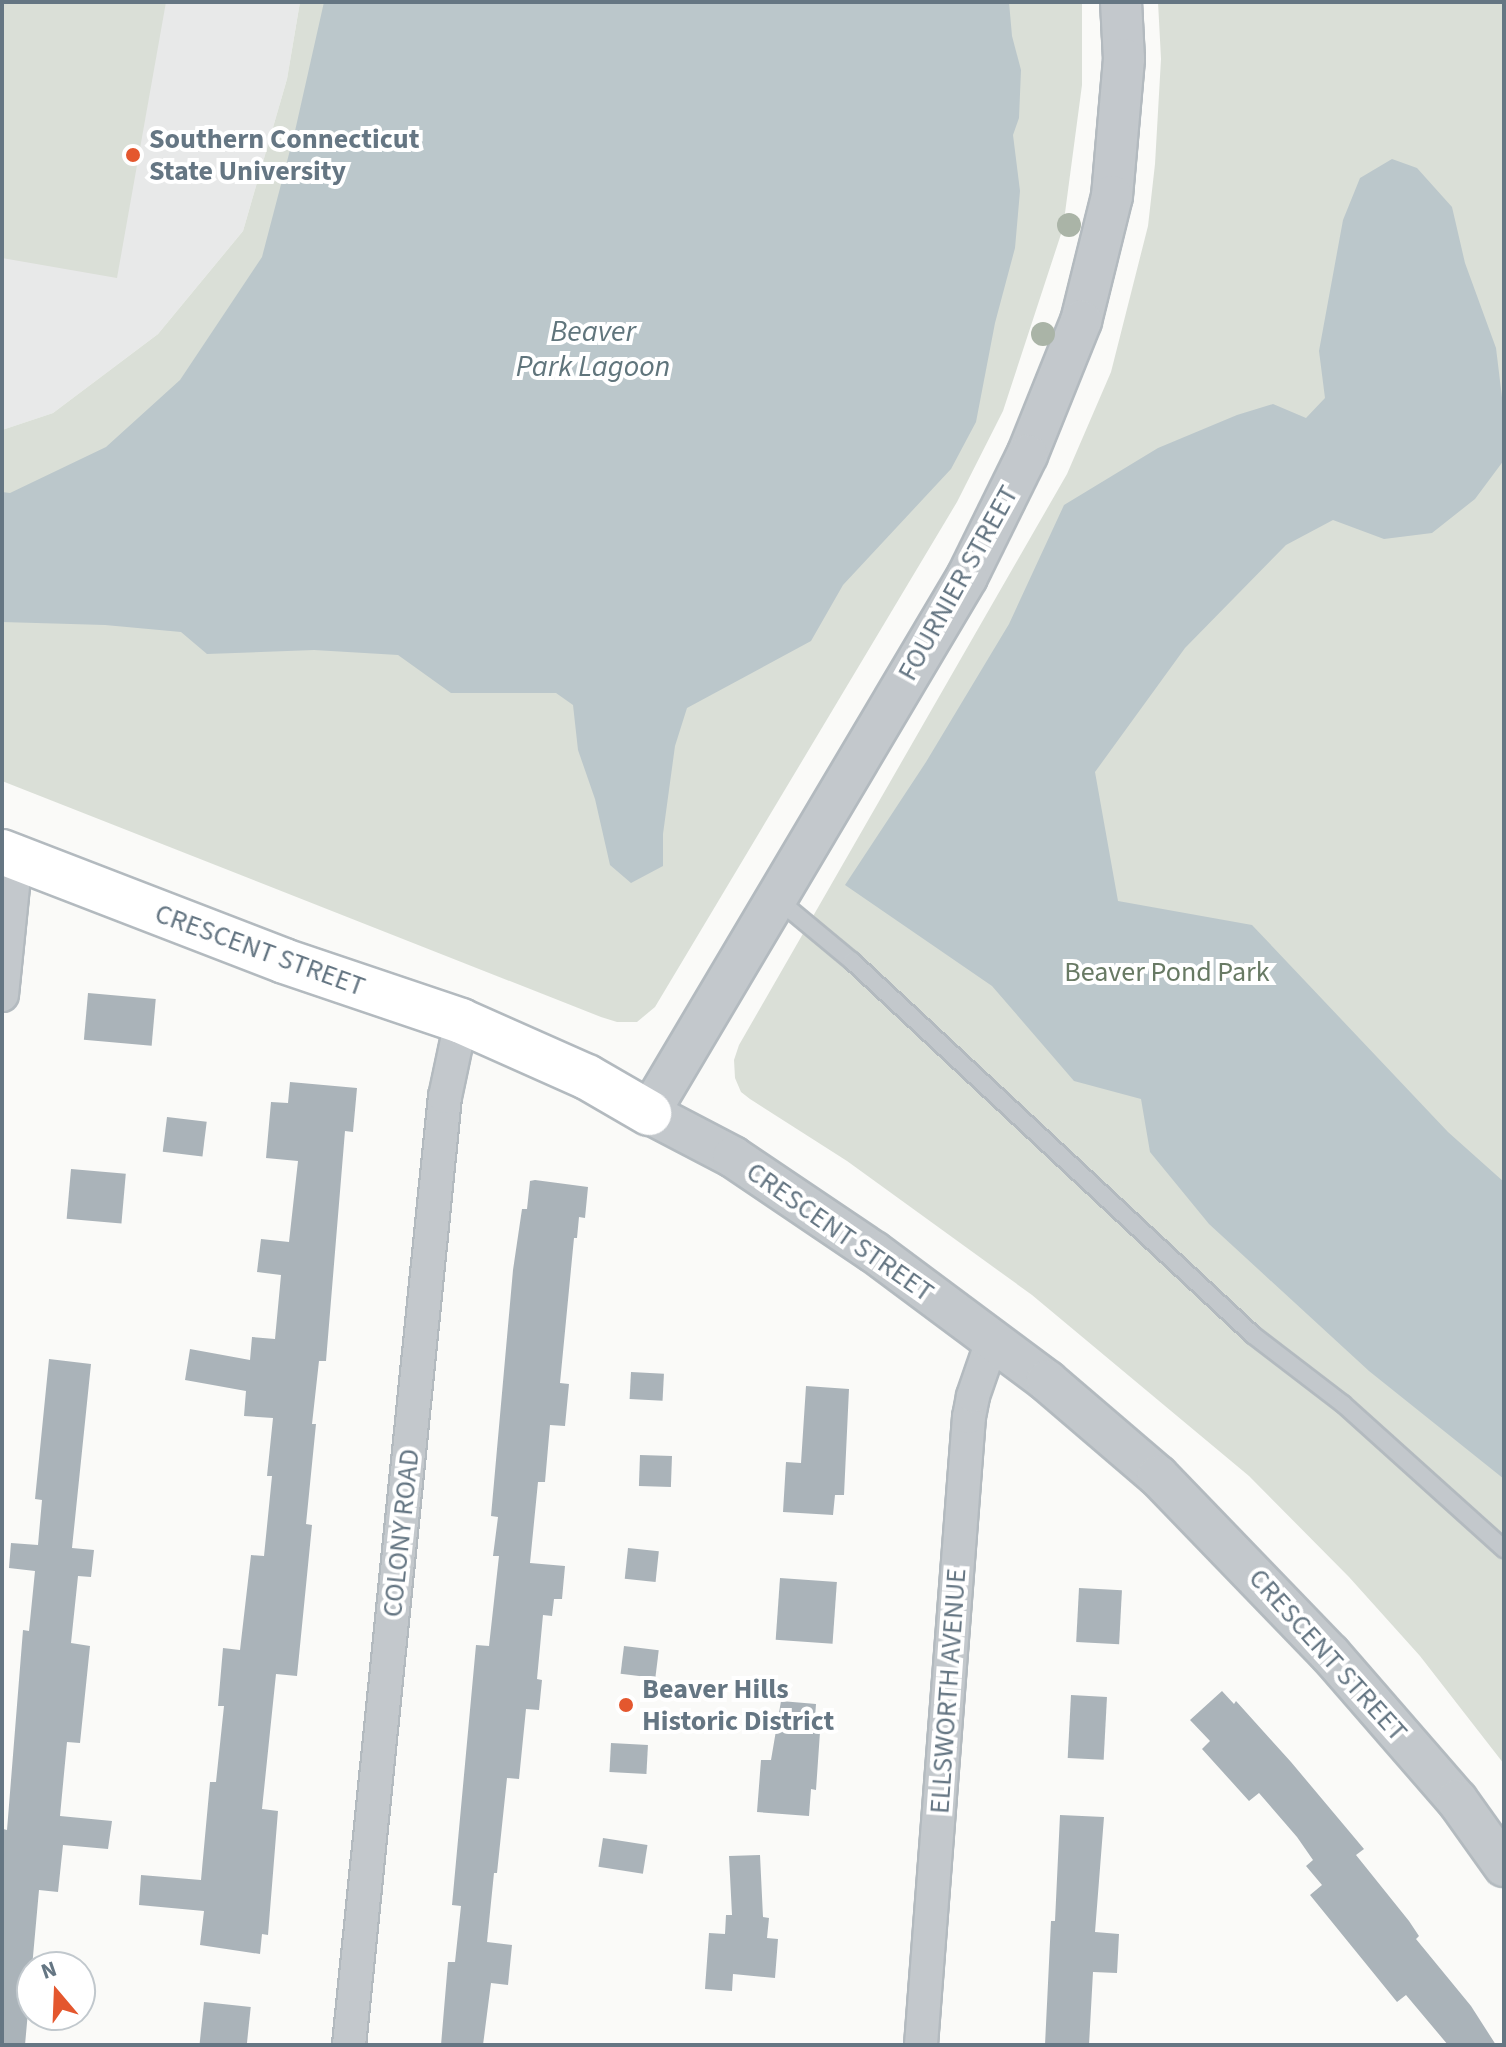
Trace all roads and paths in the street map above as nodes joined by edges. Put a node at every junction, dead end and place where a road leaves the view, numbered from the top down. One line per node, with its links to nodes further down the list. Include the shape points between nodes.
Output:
1 (1121, 2): 3 (street, FOURNIER STREET, via 1124,59 1112,196 1081,321 1027,455 967,577)
2 (9, 855): 4 (street); 5 (main road, CRESCENT STREET, via 284,961)
3 (775, 897): 6 (street, FOURNIER STREET); 8 (lane, via 852,961 1253,1335 1343,1404)
4 (2, 995)
5 (461, 1021): 6 (main road, CRESCENT STREET, via 587,1077); 10 (street, COLONY ROAD, via 445,1097)
6 (649, 1113): 7 (street, CRESCENT STREET, via 745,1166 874,1252)
7 (992, 1341): 9 (street, CRESCENT STREET, via 1158,1476 1262,1581 1406,1739); 11 (street, ELLSWORTH AVENUE, via 969,1417)
8 (1504, 1549)
9 (1504, 1866)
10 (349, 2045)
11 (921, 2045)

